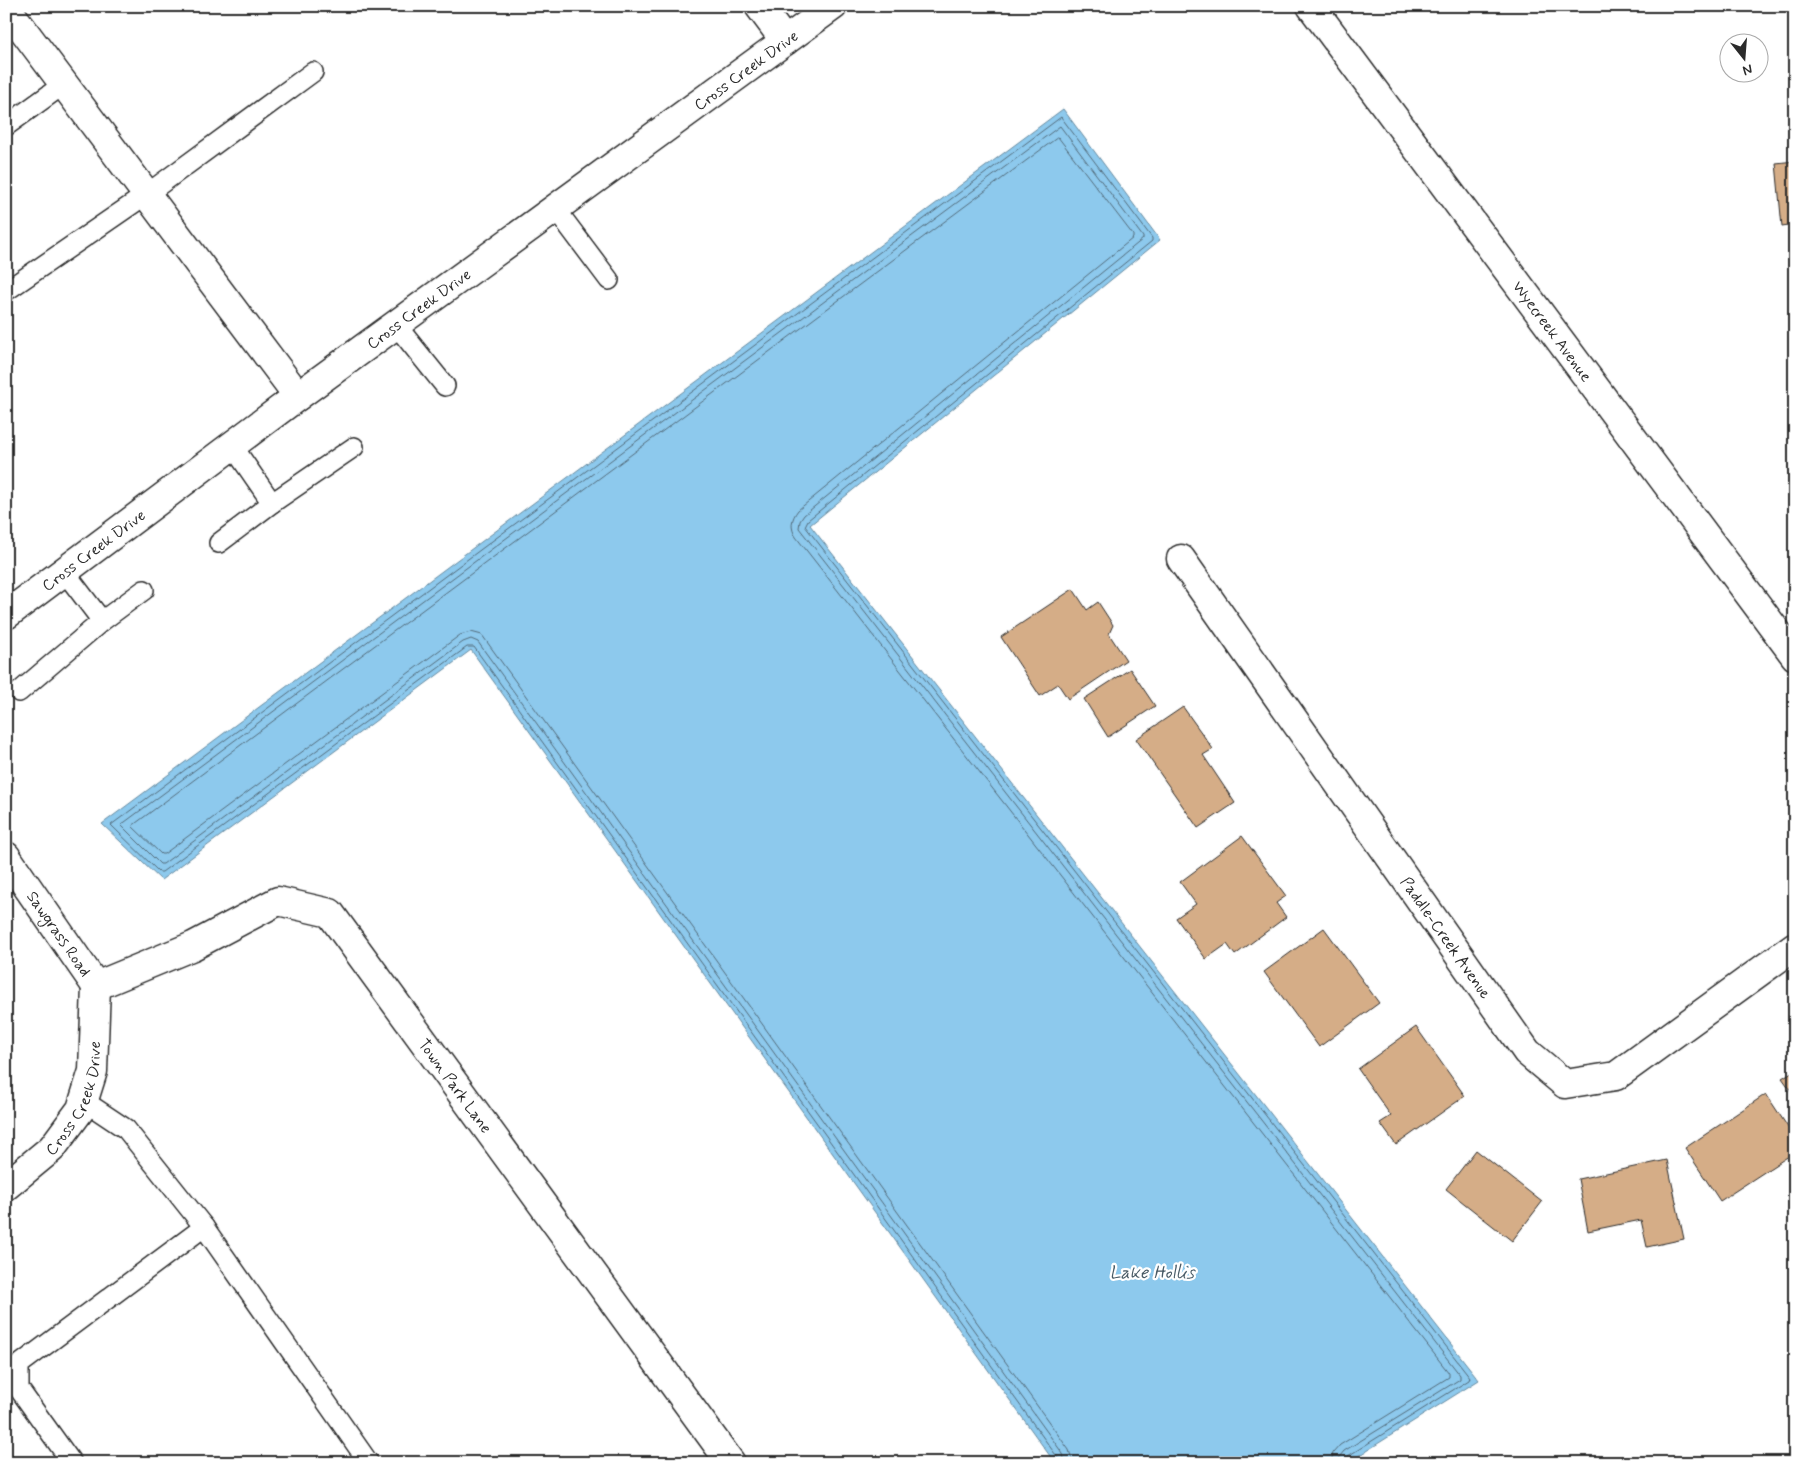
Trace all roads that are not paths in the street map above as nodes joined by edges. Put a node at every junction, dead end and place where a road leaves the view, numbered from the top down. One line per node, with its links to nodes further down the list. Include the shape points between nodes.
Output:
1 (759, 6): 5 (street)
2 (833, 6): 5 (street, Cross Creek Drive)
3 (1311, 6): 25 (street, Wyecreek Avenue)
4 (6, 7): 7 (street)
5 (785, 41): 10 (street, Cross Creek Drive)
6 (313, 72): 9 (lane)
7 (64, 84): 8 (lane); 9 (street)
8 (6, 126)
9 (147, 194): 12 (lane); 15 (street)
10 (556, 208): 11 (lane); 13 (street, Cross Creek Drive)
11 (609, 280)
12 (6, 291)
13 (396, 325): 14 (lane); 15 (street, Cross Creek Drive)
14 (445, 386)
15 (298, 396): 16 (street, Cross Creek Drive)
16 (232, 445): 18 (lane); 21 (street, Cross Creek Drive)
17 (354, 447): 18 (lane)
18 (272, 503): 19 (lane)
19 (219, 543)
20 (1181, 559): 28 (street, Paddle-Creek Avenue, via 1527,1052 1566,1084 1616,1076)
21 (64, 571): 23 (street, Cross Creek Drive); 24 (lane)
22 (144, 590): 24 (lane)
23 (6, 615)
24 (102, 621): 26 (lane)
25 (1795, 656)
26 (19, 692)
27 (6, 856): 29 (street, Sawgrass Road)
28 (1795, 946)
29 (96, 986): 30 (street, Cross Creek Drive, via 93,1072); 35 (street, Town Park Lane, via 193,946 278,901 330,913)
30 (84, 1100): 31 (street, Cross Creek Drive, via 52,1148); 32 (lane, via 126,1129)
31 (6, 1186)
32 (204, 1227): 33 (lane, via 20,1365 19,1390); 34 (lane)
33 (72, 1463)
34 (369, 1463)
35 (731, 1463)

